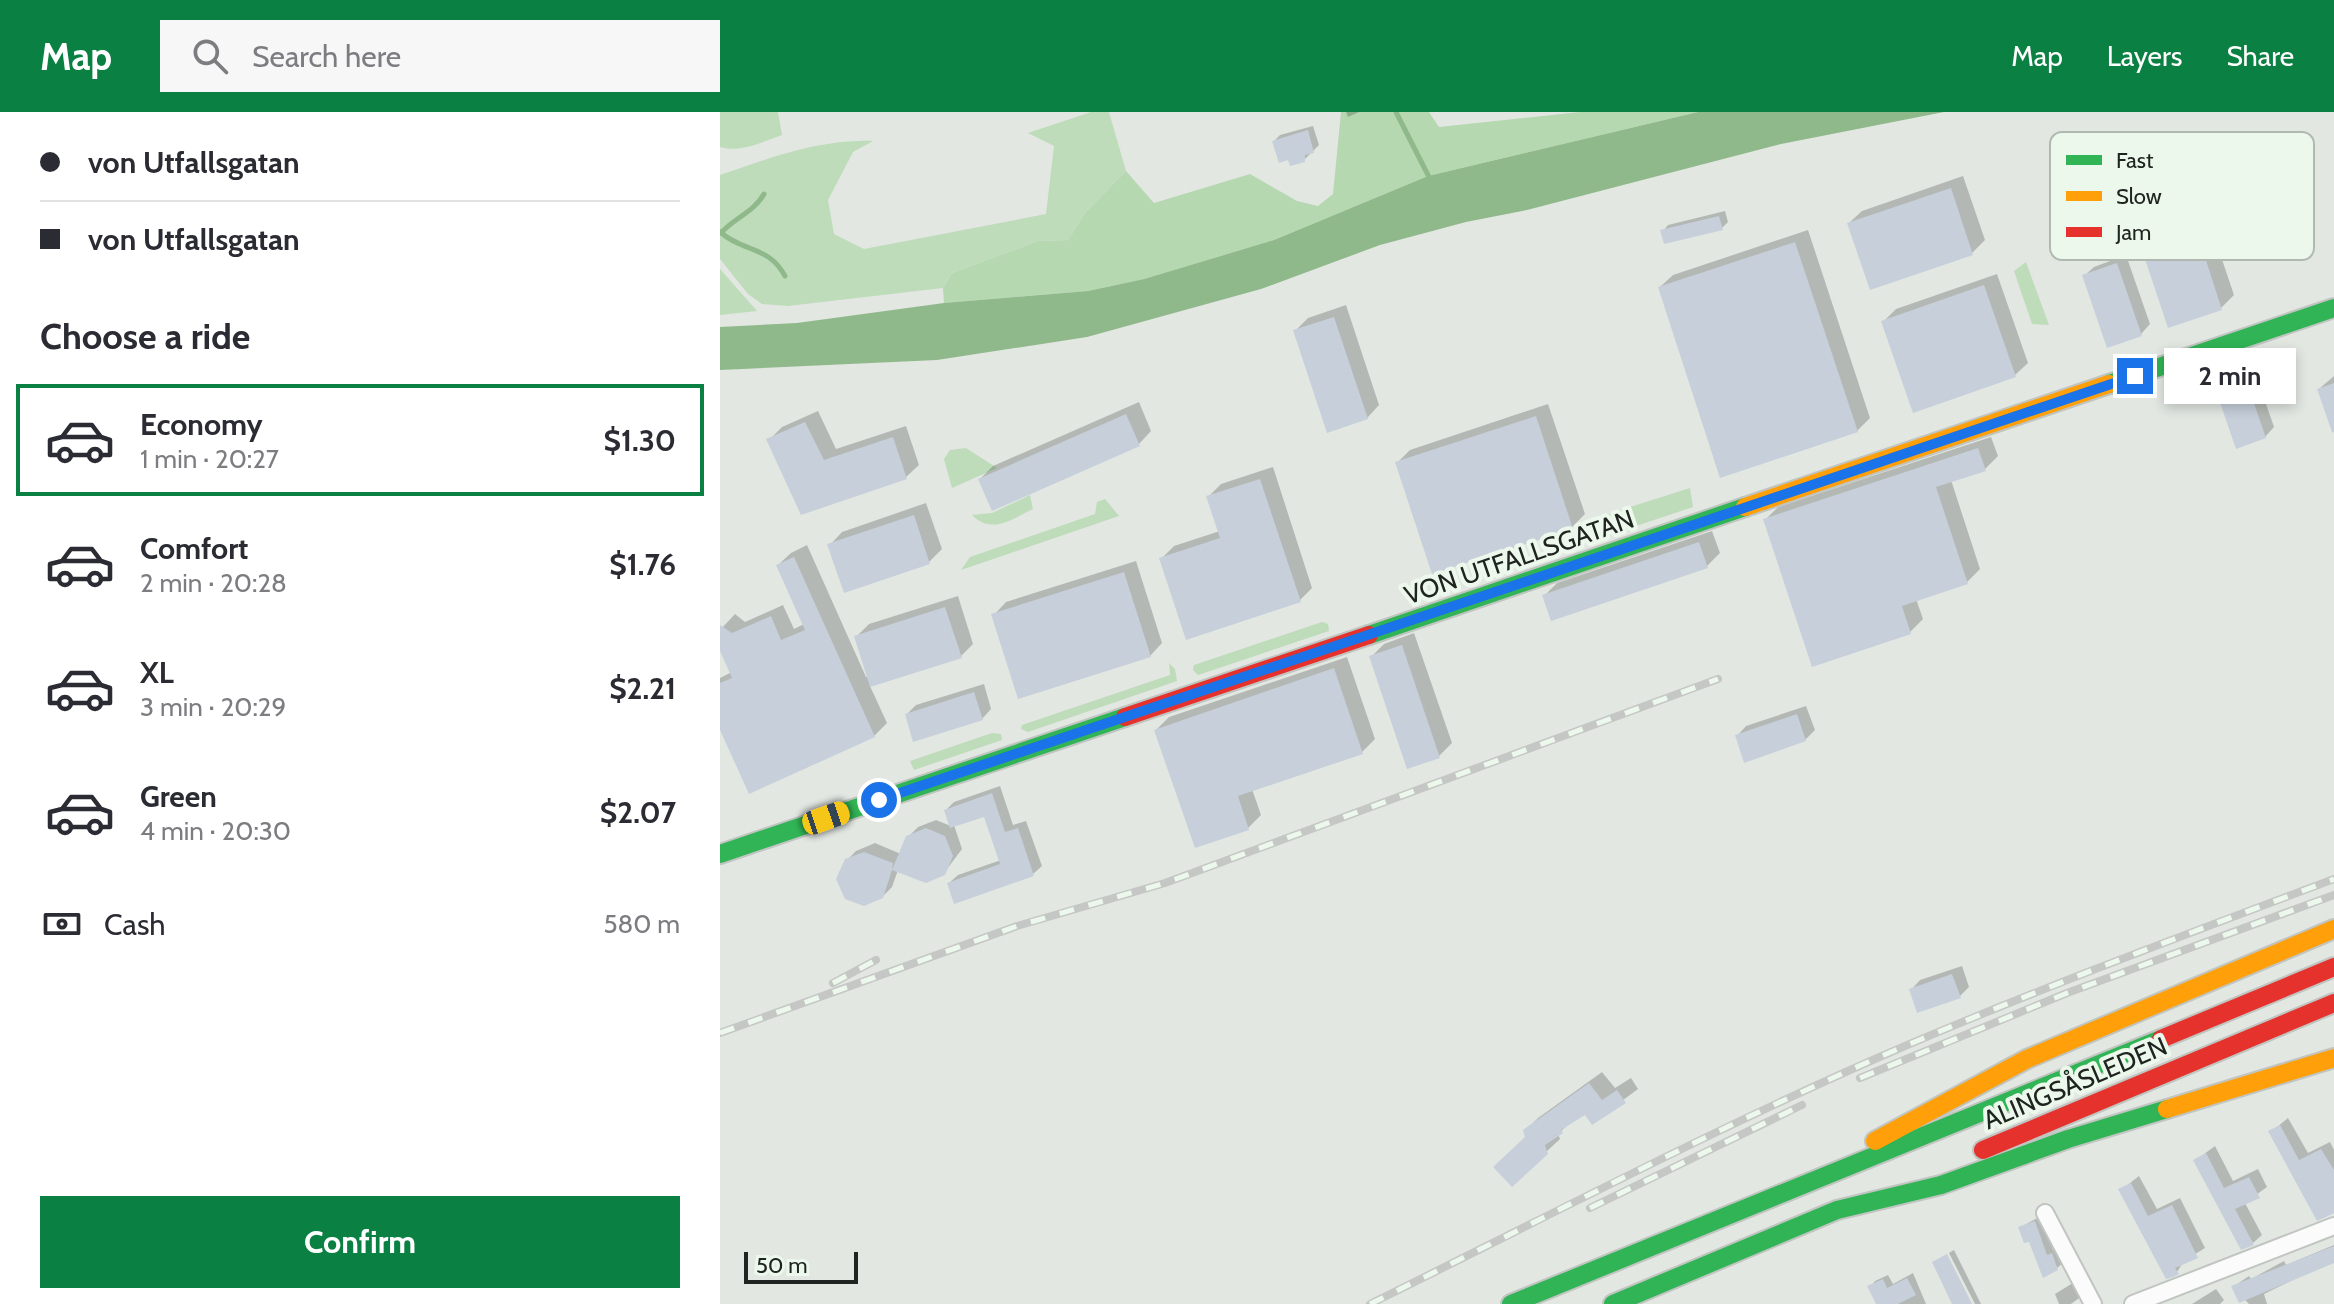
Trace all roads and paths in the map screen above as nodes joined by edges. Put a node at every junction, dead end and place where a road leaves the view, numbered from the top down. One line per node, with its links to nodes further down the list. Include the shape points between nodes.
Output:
1 (2334, 308): 2 (main road, VON UTFALLSGATAN)
2 (720, 854)
3 (2334, 929): 7 (main road, via 1964,1090)
4 (2334, 967): 7 (main road)
5 (2334, 1003): 8 (main road, ALINGSÅSLEDEN)
6 (2334, 1058): 8 (main road, via 2068,1139 1941,1185)
7 (1780, 1196): 12 (main road)
8 (1837, 1210): 11 (main road)
9 (2045, 1213): 14 (street)
10 (2334, 1226): 15 (street)
11 (1627, 1299): 13 (main road)
12 (1515, 1303)
13 (1613, 1304)
14 (2093, 1304)
15 (2133, 1304)

